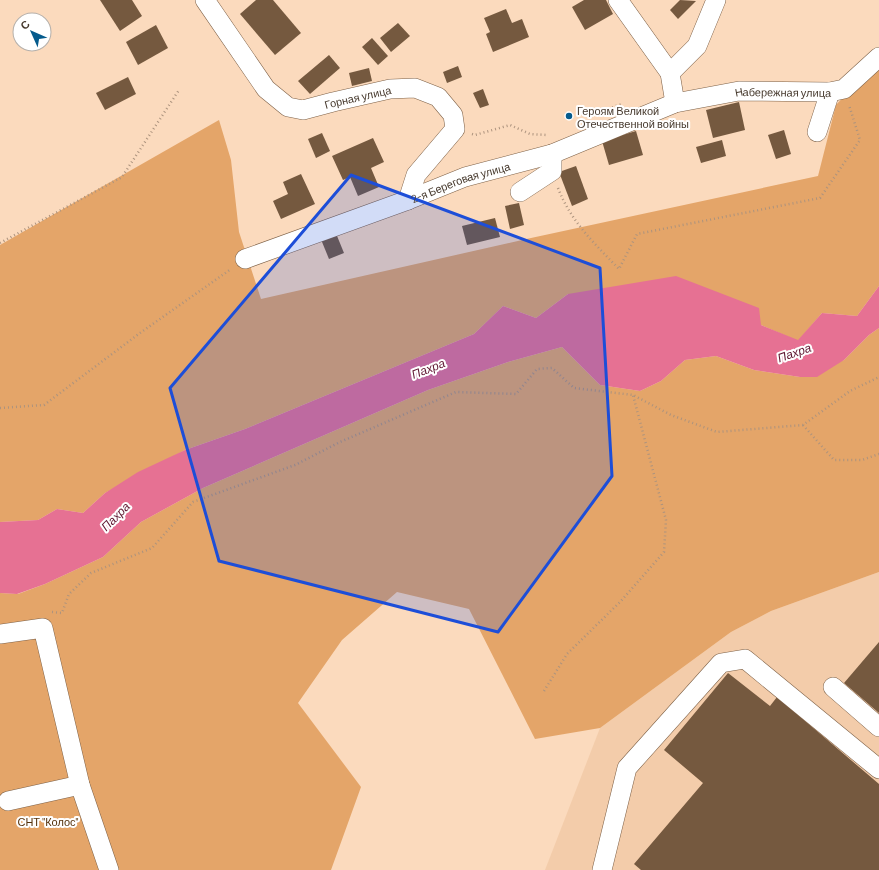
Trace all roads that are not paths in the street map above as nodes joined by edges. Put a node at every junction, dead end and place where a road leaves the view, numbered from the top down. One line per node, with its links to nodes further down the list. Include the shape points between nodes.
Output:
1 (205, 0): 11 (street, Горная улица, via 266,89 288,107 303,110 390,89 415,88 438,97 453,115 455,129 416,175)
2 (618, 0): 5 (street)
3 (716, 0): 5 (street, via 697,46)
4 (879, 57): 6 (street, Набережная улица)
5 (670, 73): 7 (street)
6 (837, 91): 7 (street, Набережная улица, via 739,91); 8 (street)
7 (675, 103): 9 (street, 2-я Береговая улица)
8 (817, 132)
9 (552, 154): 10 (street, via 552,171); 11 (street, 2-я Береговая улица, via 465,177)
10 (520, 192)
11 (408, 200): 12 (street, 2-я Береговая улица)
12 (245, 259)
13 (0, 634): 17 (street, via 43,628)
14 (833, 687): 15 (street)
15 (879, 727)
16 (879, 769): 20 (street, via 745,659 721,663 627,768)
17 (80, 785): 18 (street); 19 (street)
18 (8, 801)
19 (109, 870)
20 (602, 870)

